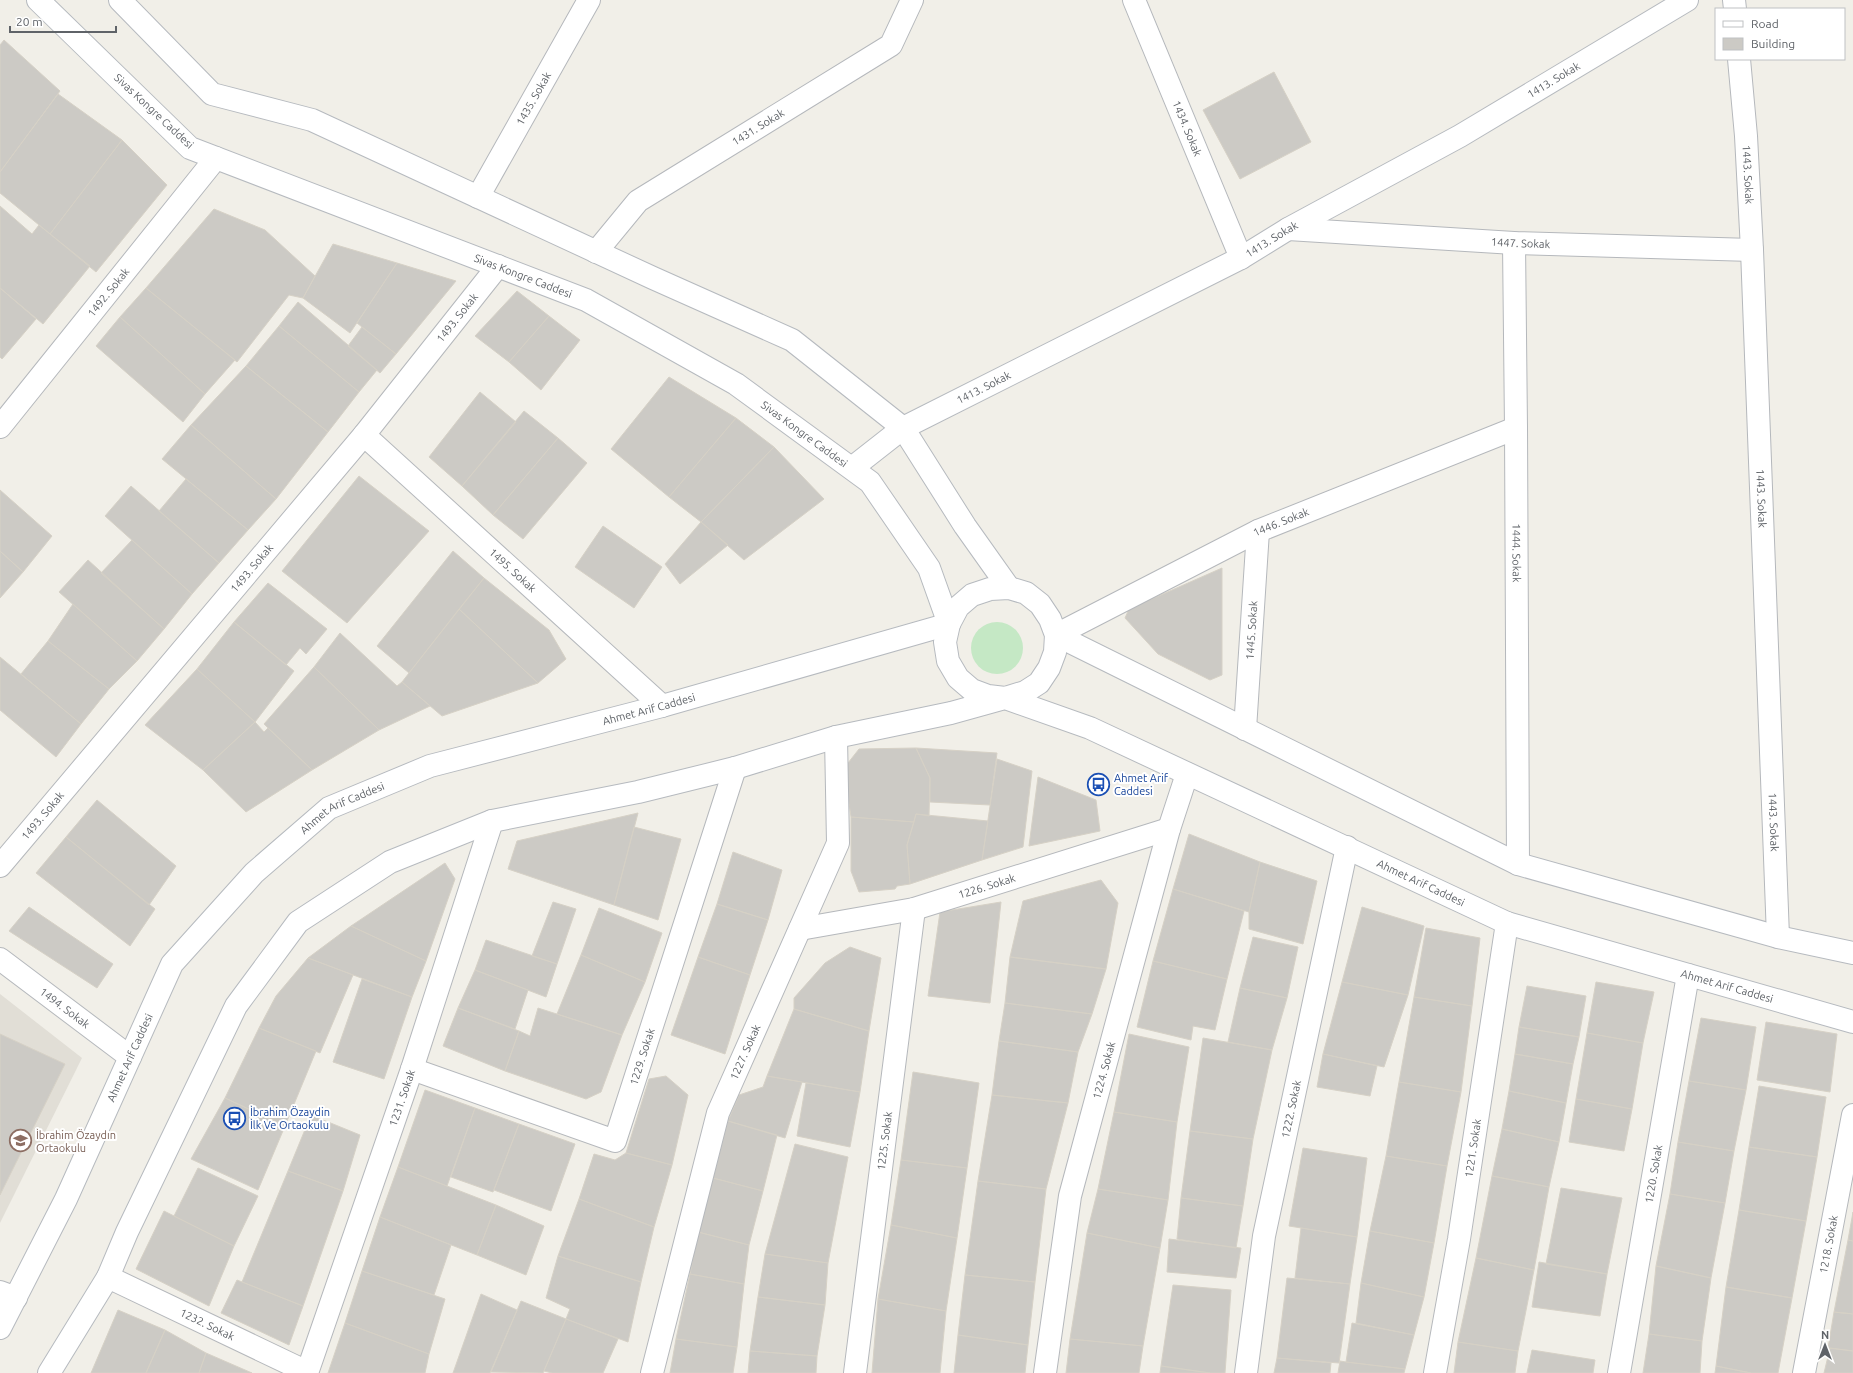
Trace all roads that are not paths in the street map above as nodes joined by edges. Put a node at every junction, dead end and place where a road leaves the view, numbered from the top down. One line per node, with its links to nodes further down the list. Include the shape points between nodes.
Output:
1 (38, 0): 8 (street, Sivas Kongre Caddesi, via 190,148)
2 (120, 0): 9 (street, via 212,94 312,120)
3 (589, 0): 9 (street, 1435. Sokak)
4 (912, 0): 13 (street, 1431. Sokak, via 891,45 638,201)
5 (1134, 0): 14 (street, 1434. Sokak)
6 (1687, 0): 10 (street, 1413. Sokak, via 1460,136)
7 (1739, 60): 12 (street, 1443. Sokak)
8 (216, 158): 15 (street, Sivas Kongre Caddesi); 16 (street, 1492. Sokak)
9 (478, 197): 13 (street)
10 (1288, 228): 11 (street, 1447. Sokak); 14 (street, 1413. Sokak)
11 (1514, 243): 12 (street, 1447. Sokak); 18 (street, 1444. Sokak)
12 (1752, 250): 39 (street, 1443. Sokak)
13 (596, 252): 17 (street, via 792,340)
14 (1240, 258): 17 (street, 1413. Sokak)
15 (498, 266): 19 (street, 1493. Sokak); 20 (street, Sivas Kongre Caddesi, via 586,300 736,384)
16 (0, 427)
17 (904, 428): 20 (street, 1413. Sokak); 22 (street, via 965,526)
18 (1516, 428): 21 (street, 1446. Sokak); 34 (street, 1444. Sokak)
19 (364, 435): 26 (street, 1495. Sokak); 35 (street, 1493. Sokak)
20 (852, 468): 23 (street, Sivas Kongre Caddesi, via 870,482 928,568)
21 (1258, 531): 24 (street, 1446. Sokak); 27 (street, 1445. Sokak)
22 (1009, 588): 23 (street, Ahmet Arif Caddesi, via 990,588 972,595 958,607); 24 (street, Ahmet Arif Caddesi, via 1026,593 1040,604 1050,619)
23 (949, 624): 25 (street, Ahmet Arif Caddesi, via 945,642 948,661 958,678 972,690 988,696); 26 (street, Ahmet Arif Caddesi)
24 (1056, 635): 25 (street, Ahmet Arif Caddesi, via 1055,652 1049,668 1039,682 1025,692); 27 (street)
25 (1005, 698): 28 (street, Ahmet Arif Caddesi, via 951,713); 30 (street, Ahmet Arif Caddesi, via 1090,728)
26 (662, 706): 44 (street, Ahmet Arif Caddesi, via 430,766 329,808 254,873 172,964)
27 (1244, 729): 34 (street)
28 (836, 738): 29 (street, Ahmet Arif Caddesi); 38 (street, 1227. Sokak, via 838,843)
29 (735, 768): 31 (street, Ahmet Arif Caddesi, via 638,792); 45 (street, 1229. Sokak, via 615,1141)
30 (1187, 774): 32 (street, 1224. Sokak); 33 (street, Ahmet Arif Caddesi)
31 (492, 821): 45 (street, 1231. Sokak); 47 (street, Ahmet Arif Caddesi, via 390,862 298,922 236,1006 126,1232)
32 (1169, 828): 36 (street, 1226. Sokak); 54 (street, 1224. Sokak, via 1070,1196)
33 (1348, 847): 37 (street, Ahmet Arif Caddesi); 55 (street, 1222. Sokak, via 1264,1236)
34 (1518, 864): 39 (street)
35 (0, 866)
36 (914, 910): 38 (street, 1226. Sokak); 53 (street, 1225. Sokak)
37 (1507, 922): 42 (street, Ahmet Arif Caddesi); 56 (street, 1221. Sokak, via 1459,1239)
38 (800, 929): 52 (street, 1227. Sokak, via 718,1113)
39 (1778, 937): 40 (street)
40 (1853, 953)
41 (0, 959): 44 (street, 1494. Sokak)
42 (1688, 975): 43 (street, Ahmet Arif Caddesi); 57 (street, 1220. Sokak)
43 (1853, 1022)
44 (130, 1057): 48 (street, Ahmet Arif Caddesi, via 66,1199)
45 (412, 1069): 50 (street, 1231. Sokak)
46 (1853, 1115): 58 (street, 1218. Sokak)
47 (108, 1277): 50 (street, 1232. Sokak); 51 (street, Ahmet Arif Caddesi)
48 (8, 1295): 49 (street, Ahmet Arif Caddesi)
49 (0, 1328)
50 (307, 1372)
51 (49, 1373)
52 (652, 1373)
53 (855, 1373)
54 (1045, 1373)
55 (1246, 1373)
56 (1435, 1373)
57 (1619, 1373)
58 (1804, 1373)

